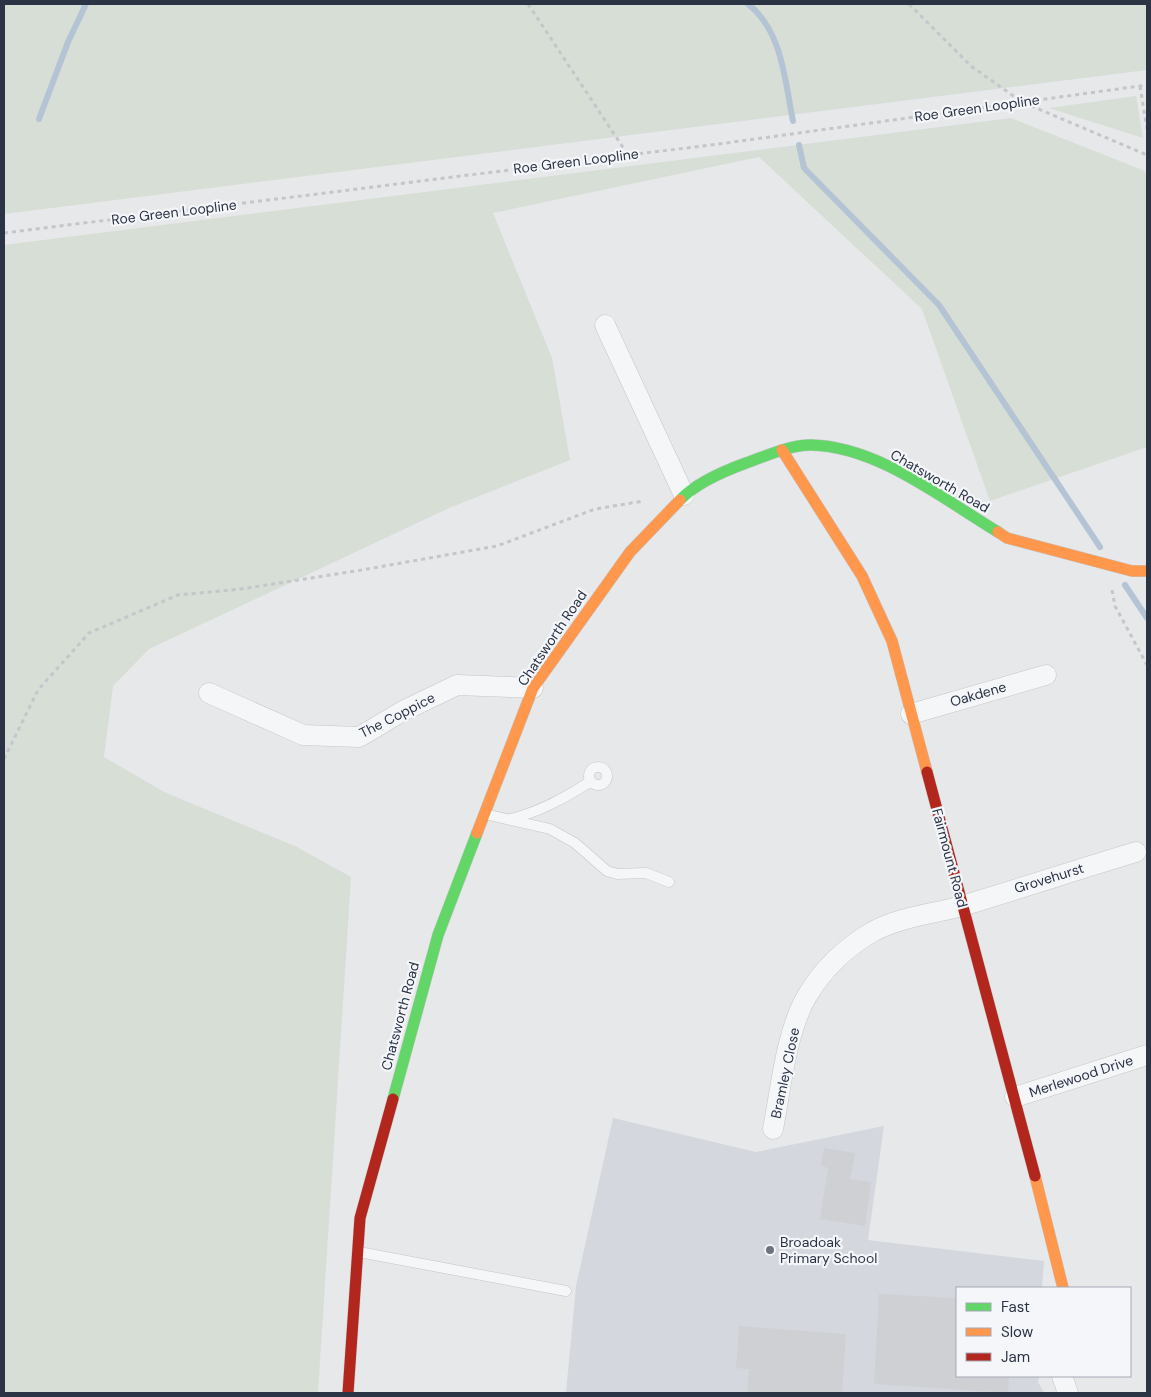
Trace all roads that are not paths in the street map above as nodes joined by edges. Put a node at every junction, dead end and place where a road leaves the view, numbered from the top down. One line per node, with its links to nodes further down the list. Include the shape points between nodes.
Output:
1 (604, 325): 3 (street)
2 (782, 450): 3 (street, Chatsworth Road, via 725,472); 4 (street, Chatsworth Road, via 810,445 852,450 905,475 1007,538 1132,571); 8 (street, Fairmount Road, via 862,576 892,641)
3 (684, 494): 6 (street, Chatsworth Road, via 630,552)
4 (1147, 571)
5 (1046, 675): 8 (street, Oakdene)
6 (533, 688): 7 (street, The Coppice, via 457,685 359,737 304,735); 10 (street, Chatsworth Road)
7 (209, 693)
8 (911, 714): 14 (street, Fairmount Road)
9 (591, 781): 11 (lane, via 554,804)
10 (484, 814): 11 (lane); 18 (street, Chatsworth Road, via 438,935 360,1218)
11 (508, 819): 13 (lane, via 550,830 575,843 607,871 646,873)
12 (1136, 852): 14 (street, Grovehurst)
13 (669, 882)
14 (963, 905): 16 (street, Fairmount Road); 17 (street, Bramley Close, via 900,920 874,931 825,969 806,998 793,1031)
15 (1147, 1055): 16 (street, Merlewood Drive)
16 (1016, 1097): 19 (street, Fairmount Road)
17 (773, 1129)
18 (358, 1252): 20 (lane); 22 (street, Chatsworth Road)
19 (1063, 1287)
20 (566, 1291)
21 (1062, 1377): 23 (street)
22 (348, 1393)
23 (1068, 1393)

